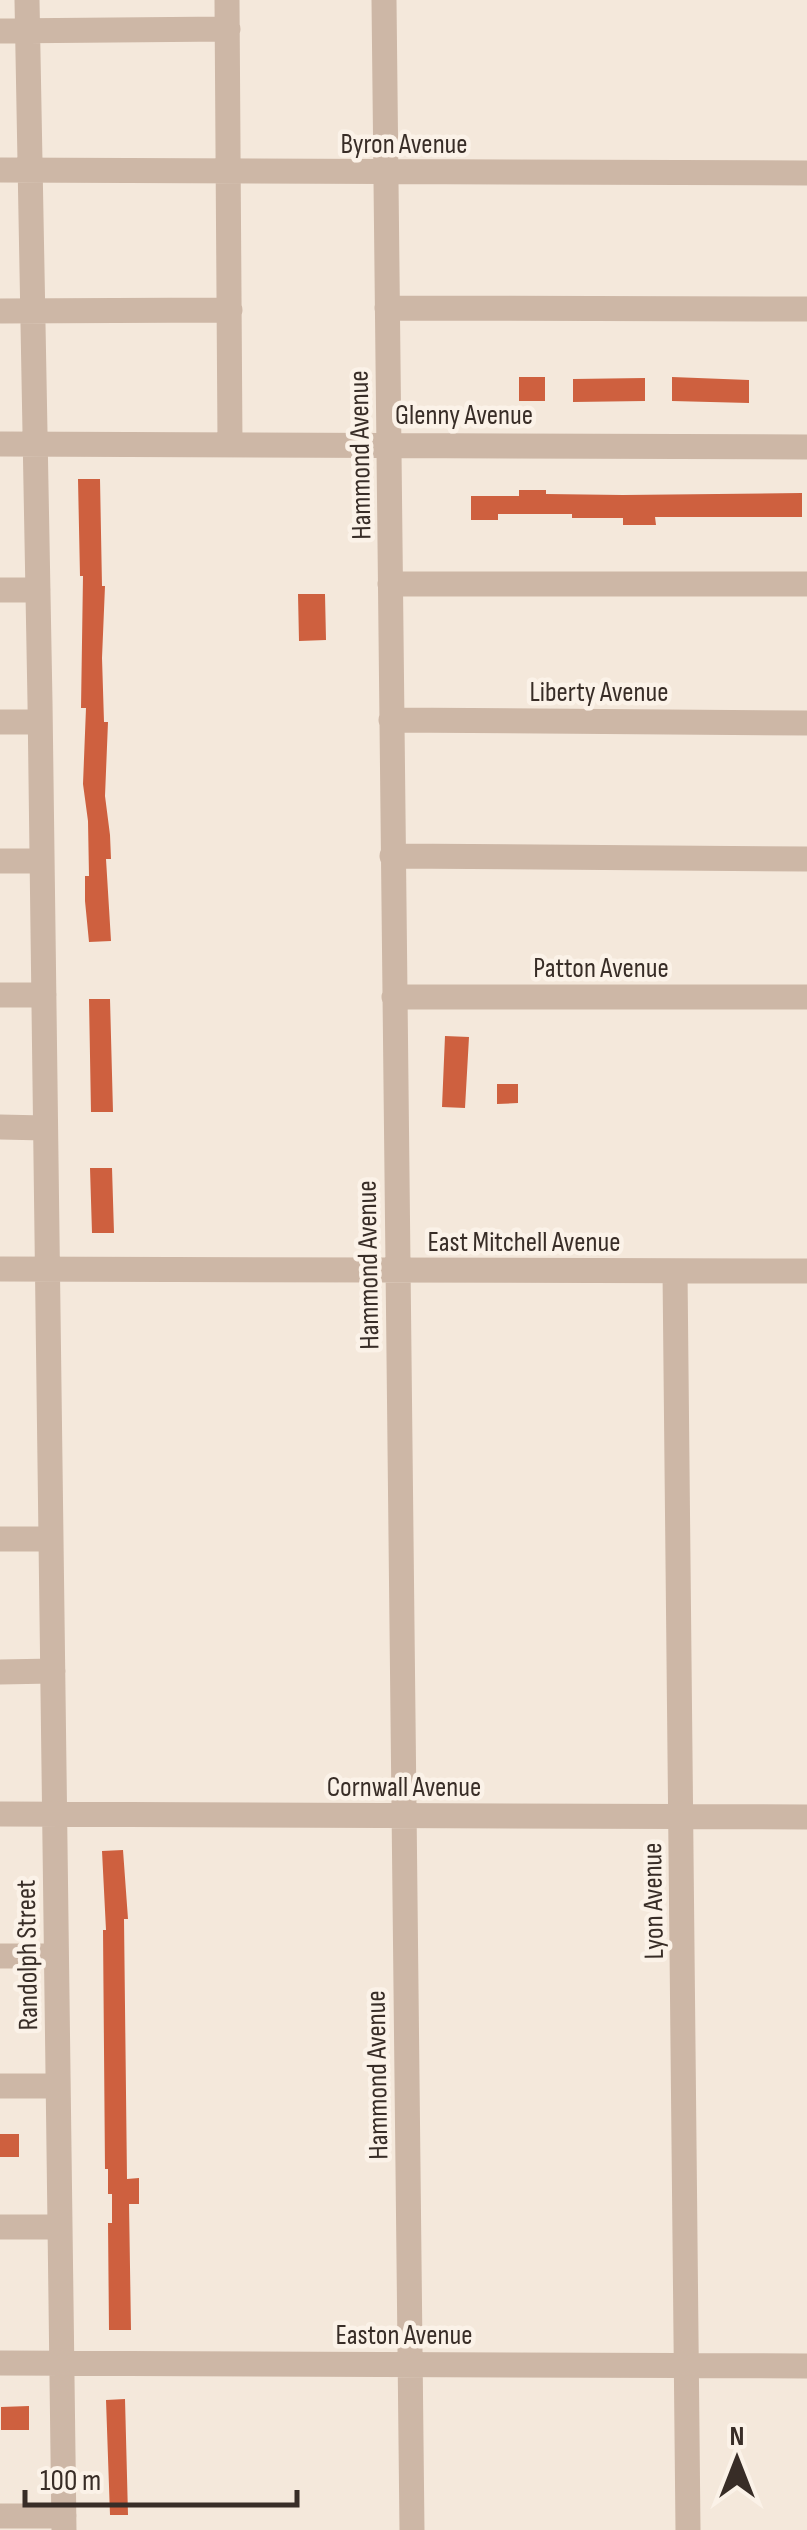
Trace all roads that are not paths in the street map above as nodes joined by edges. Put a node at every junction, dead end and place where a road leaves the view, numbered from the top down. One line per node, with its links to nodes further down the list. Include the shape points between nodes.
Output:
1 (27, 0): 6 (street, Randolph Street)
2 (227, 0): 4 (street)
3 (384, 0): 10 (street, Hammond Avenue)
4 (228, 29): 6 (street); 9 (street)
5 (0, 31): 6 (street)
6 (28, 31): 8 (street, Randolph Street)
7 (0, 170): 8 (street, Byron Avenue)
8 (30, 170): 9 (street, Byron Avenue); 16 (street, Randolph Street)
9 (230, 172): 10 (street, Byron Avenue); 14 (street)
10 (386, 173): 11 (street, Byron Avenue); 12 (street, Hammond Avenue)
11 (807, 173)
12 (387, 308): 13 (street); 20 (street, Hammond Avenue)
13 (807, 309)
14 (230, 310): 16 (street); 17 (street)
15 (0, 311): 16 (street)
16 (34, 311): 19 (street, Randolph Street)
17 (230, 443): 19 (street, Glenny Avenue); 20 (street, Glenny Avenue)
18 (0, 444): 19 (street, Glenny Avenue)
19 (36, 444): 25 (street, Randolph Street)
20 (389, 444): 21 (street, Glenny Avenue); 22 (street, Hammond Avenue)
21 (807, 447)
22 (390, 584): 23 (street); 26 (street, Hammond Avenue)
23 (807, 584)
24 (0, 590): 25 (street)
25 (38, 590): 28 (street, Randolph Street)
26 (391, 720): 29 (street, Liberty Avenue); 30 (street, Hammond Avenue)
27 (0, 722): 28 (street)
28 (40, 722): 33 (street, Randolph Street)
29 (807, 723)
30 (392, 856): 31 (street); 36 (street, Hammond Avenue)
31 (807, 859)
32 (0, 861): 33 (street)
33 (42, 861): 35 (street, Randolph Street)
34 (0, 995): 35 (street)
35 (44, 995): 39 (street, Randolph Street)
36 (394, 997): 37 (street, Patton Avenue); 42 (street, Hammond Avenue)
37 (807, 997)
38 (0, 1128): 39 (street)
39 (46, 1128): 41 (street, Randolph Street)
40 (0, 1270): 41 (street, East Mitchell Avenue)
41 (47, 1270): 42 (street, East Mitchell Avenue); 46 (street, Randolph Street)
42 (397, 1270): 43 (street, East Mitchell Avenue); 51 (street, Hammond Avenue)
43 (676, 1271): 44 (street, East Mitchell Avenue); 52 (street, Lyon Avenue)
44 (807, 1271)
45 (0, 1539): 46 (street)
46 (51, 1539): 47 (street, Randolph Street)
47 (52, 1671): 48 (street); 50 (street, Randolph Street)
48 (0, 1672)
49 (0, 1814): 50 (street, Cornwall Avenue)
50 (55, 1814): 51 (street, Cornwall Avenue); 55 (street, Randolph Street)
51 (403, 1816): 52 (street, Cornwall Avenue); 62 (street, Hammond Avenue)
52 (681, 1817): 53 (street, Cornwall Avenue); 63 (street, Lyon Avenue)
53 (807, 1817)
54 (0, 1956): 55 (street)
55 (56, 1956): 57 (street, Randolph Street)
56 (0, 2086): 57 (street)
57 (58, 2086): 59 (street, Randolph Street)
58 (0, 2227): 59 (street)
59 (60, 2228): 61 (street, Randolph Street)
60 (0, 2363): 61 (street, Easton Avenue)
61 (62, 2363): 62 (street, Easton Avenue); 66 (street, Randolph Street)
62 (408, 2364): 63 (street, Easton Avenue); 67 (street, Hammond Avenue)
63 (687, 2365): 64 (street, Easton Avenue); 68 (street, Lyon Avenue)
64 (807, 2366)
65 (0, 2516): 66 (street)
66 (64, 2523)
67 (412, 2530)
68 (688, 2530)

